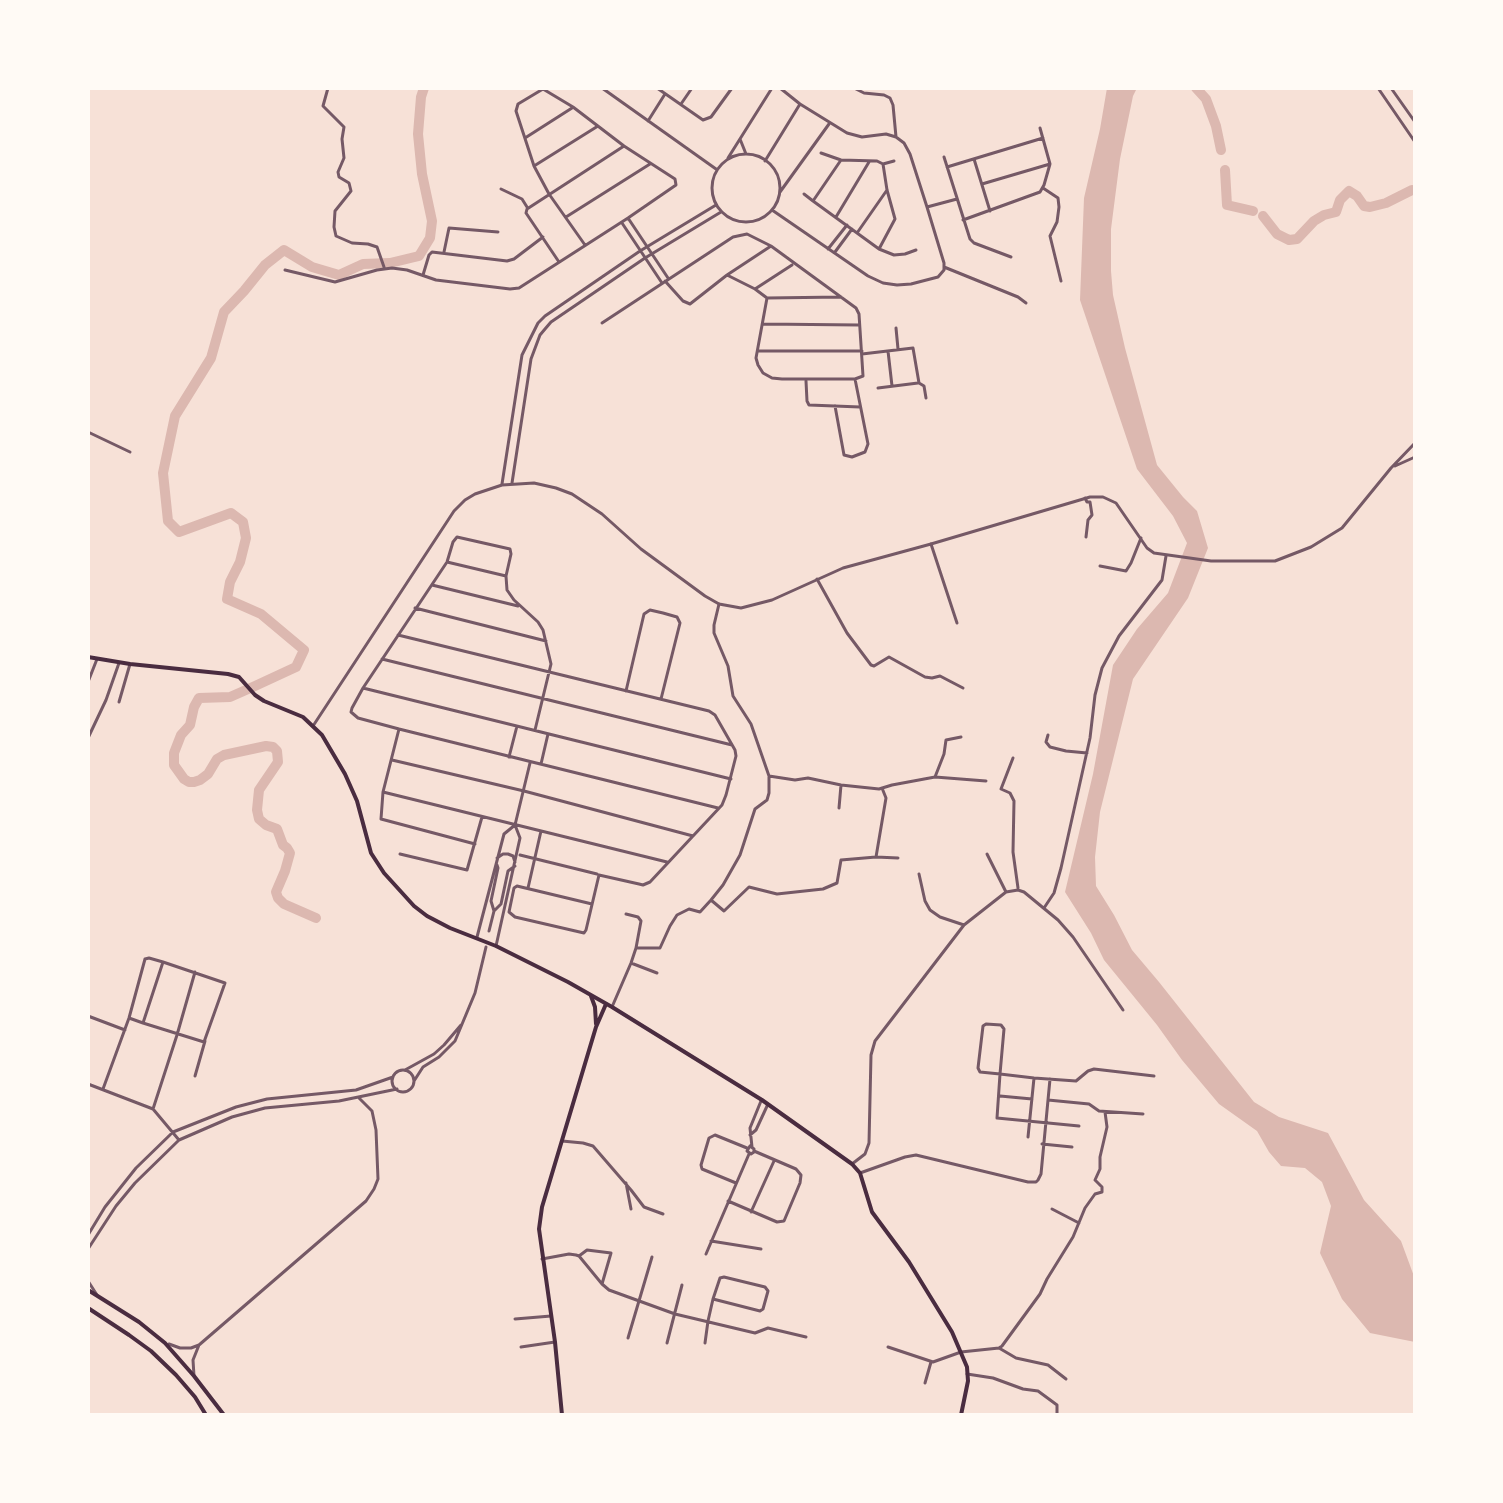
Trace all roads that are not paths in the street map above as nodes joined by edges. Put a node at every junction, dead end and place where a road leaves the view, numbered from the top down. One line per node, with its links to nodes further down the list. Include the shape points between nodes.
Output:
1 (328, 88): 82 (street, via 323,106 344,127 344,158 338,172 351,191 335,211 336,236 375,246)
2 (602, 88): 15 (street)
3 (659, 88): 11 (street)
4 (692, 88): 13 (street)
5 (732, 88): 13 (street, via 709,119)
6 (772, 88): 23 (street)
7 (780, 88): 12 (street)
8 (854, 88): 20 (street, via 892,101)
9 (1378, 88): 24 (street)
10 (1391, 88): 16 (street)
11 (665, 94): 13 (street); 15 (street)
12 (800, 104): 17 (street); 32 (street)
13 (680, 105)
14 (573, 107): 18 (street); 21 (street); 21 (street, via 545,89 518,104)
15 (648, 121): 40 (street)
16 (1415, 122)
17 (829, 124): 20 (street, via 857,136); 45 (street)
18 (598, 126): 25 (street); 38 (street)
19 (1040, 128): 22 (street)
20 (896, 137): 51 (street, via 907,148)
21 (525, 138): 38 (street)
22 (1043, 138): 29 (street); 37 (street)
23 (740, 139): 27 (street); 31 (street)
24 (1415, 142)
25 (624, 146): 35 (street); 46 (street)
26 (821, 153): 30 (street)
27 (747, 155): 31 (street); 32 (street)
28 (944, 157): 39 (street)
29 (974, 159): 39 (street); 41 (street)
30 (841, 160): 34 (street); 49 (street)
31 (726, 161): 40 (street)
32 (765, 161): 45 (street, via 774,170)
33 (894, 161): 36 (street)
34 (869, 162): 36 (street); 57 (street)
35 (650, 164): 56 (street); 58 (street, via 675,179 676,185)
36 (883, 164): 44 (street)
37 (1050, 164): 41 (street); 42 (street)
38 (534, 166): 46 (street)
39 (947, 167): 48 (street)
40 (717, 170): 50 (street, via 712,194)
41 (982, 184): 54 (street)
42 (1043, 188): 54 (street, via 1037,195); 89 (street, via 1058,198 1050,243)
43 (501, 189): 52 (street)
44 (887, 190): 64 (street); 71 (street, via 895,219)
45 (780, 193): 53 (street)
46 (549, 194): 52 (street); 56 (street)
47 (804, 194): 49 (street)
48 (957, 199): 51 (street); 59 (street)
49 (813, 201): 57 (street)
50 (716, 205): 55 (street); 68 (street)
51 (927, 207): 83 (street)
52 (528, 208): 65 (street, via 526,213)
53 (772, 210): 55 (street, via 747,222); 70 (street)
54 (990, 211): 59 (street)
55 (721, 212): 76 (street)
56 (566, 217): 67 (street)
57 (836, 217): 61 (street)
58 (628, 218): 60 (street); 68 (street)
59 (963, 220): 77 (street, via 974,243)
60 (621, 222): 67 (street); 73 (street)
61 (847, 225): 62 (street); 70 (street)
62 (852, 229): 64 (street); 75 (street)
63 (498, 232): 74 (street, via 450,227)
64 (857, 233): 71 (street)
65 (543, 237): 74 (street, via 507,261); 80 (street)
66 (1415, 241): 78 (street)
67 (585, 245): 80 (street)
68 (647, 246): 73 (street); 76 (street)
69 (771, 246): 81 (street); 86 (street); 88 (street, via 753,235 738,235)
70 (828, 249): 75 (street)
71 (879, 249): 72 (street, via 894,255)
72 (916, 250)
73 (640, 251): 79 (street); 116 (street, via 545,316 533,330 522,355)
74 (444, 252): 87 (street, via 430,253)
75 (834, 253): 83 (street, via 890,284 938,277)
76 (651, 254): 79 (street); 88 (street)
77 (1011, 257)
78 (1415, 257): 84 (street)
79 (645, 258): 88 (street); 115 (street, via 540,335 531,359)
80 (559, 262): 87 (street, via 515,289)
81 (794, 264): 90 (street); 91 (street)
82 (384, 267): 85 (street, via 335,282); 87 (street)
83 (944, 267): 93 (street)
84 (1415, 267)
85 (285, 270)
86 (727, 275): 88 (street, via 688,304); 90 (street)
87 (423, 276)
88 (665, 281): 94 (street)
89 (1061, 281)
90 (755, 289): 92 (street)
91 (841, 297): 92 (street); 96 (street, via 858,311)
92 (767, 298): 95 (street)
93 (1026, 303)
94 (602, 323)
95 (763, 324): 96 (street); 99 (street)
96 (859, 325): 101 (street)
97 (896, 328): 98 (street)
98 (898, 349): 100 (street); 104 (street, via 914,349)
99 (758, 351): 101 (street); 102 (street, via 758,365 768,376)
100 (888, 351): 101 (street); 105 (street)
101 (862, 352): 103 (street, via 864,375)
102 (806, 379): 103 (street); 108 (street, via 807,403)
103 (855, 379): 109 (street)
104 (919, 383): 105 (street); 107 (street)
105 (892, 386): 106 (street)
106 (878, 388)
107 (926, 398)
108 (835, 406): 109 (street); 109 (street, via 843,453 850,458 868,448)
109 (860, 407)
110 (88, 432): 112 (street)
111 (1415, 443): 114 (street)
112 (130, 452)
113 (1415, 457): 114 (street)
114 (1391, 468): 121 (street, via 1342,528 1275,561)
115 (512, 483): 116 (street); 127 (street, via 572,494)
116 (502, 485): 146 (street, via 475,494 454,511)
117 (1085, 498): 118 (street, via 1092,515); 119 (street, via 1116,503); 120 (street)
118 (1086, 537)
119 (1141, 538): 121 (street, via 1150,551); 123 (street, via 1126,571)
120 (931, 544): 125 (street); 130 (street)
121 (1169, 556): 155 (street, via 1159,585 1106,657)
122 (447, 562): 124 (street); 124 (street, via 453,542 461,536 510,549); 126 (street)
123 (1100, 566)
124 (506, 576): 128 (street, via 507,590)
125 (817, 579): 127 (street, via 760,604); 141 (street, via 871,665 889,657 925,677 940,676)
126 (432, 585): 128 (street); 129 (street)
127 (719, 604): 161 (street, via 714,633 733,696 751,724)
128 (520, 606): 132 (street, via 541,626)
129 (415, 608): 131 (street); 132 (street)
130 (957, 623)
131 (398, 635): 135 (street); 138 (street)
132 (546, 641): 138 (street)
133 (88, 657): 134 (main road)
134 (97, 659): 136 (main road); 139 (street)
135 (382, 659): 140 (street); 143 (street)
136 (119, 663): 137 (main road); 153 (street)
137 (130, 664): 145 (street); 146 (main road, via 228,674 264,701)
138 (549, 672): 142 (street); 143 (street)
139 (88, 682)
140 (363, 688): 147 (street); 148 (street, via 352,708 354,716)
141 (963, 688)
142 (626, 691): 144 (street); 144 (street, via 644,614 650,610 680,619)
143 (542, 699): 149 (street); 154 (street)
144 (661, 699): 154 (street, via 713,712)
145 (119, 702)
146 (313, 726): 197 (main road, via 345,774 371,853 384,873 423,914)
147 (517, 726): 149 (street); 156 (street)
148 (399, 729): 156 (street); 158 (street)
149 (535, 730): 150 (street)
150 (548, 734): 160 (street); 163 (street)
151 (1048, 735): 155 (street, via 1050,747)
152 (961, 737): 162 (street, via 946,740)
153 (88, 738)
154 (733, 745): 163 (street)
155 (1087, 753): 192 (street, via 1061,868)
156 (509, 757): 159 (street)
157 (1013, 758): 188 (street, via 1001,789 1014,801)
158 (392, 760): 167 (street); 168 (street)
159 (531, 763): 160 (street); 167 (street)
160 (541, 764): 169 (street)
161 (769, 776): 165 (street); 190 (street, via 768,797 755,809 740,855)
162 (935, 777): 164 (street); 166 (street)
163 (731, 779): 169 (street)
164 (986, 781)
165 (841, 785): 166 (street); 170 (street)
166 (882, 788): 179 (street, via 886,798)
167 (524, 791): 172 (street); 174 (street)
168 (383, 792): 171 (street); 175 (street, via 383,821)
169 (719, 808): 174 (street)
170 (839, 808)
171 (482, 817): 172 (street); 175 (street)
172 (515, 825): 173 (street); 182 (street, via 504,834); 184 (street, via 520,838)
173 (541, 831): 181 (street); 183 (street)
174 (693, 836): 183 (street)
175 (475, 844): 176 (street, via 467,870)
176 (400, 854)
177 (987, 854): 189 (street)
178 (520, 855): 181 (street)
179 (876, 857): 180 (street); 190 (street, via 841,860 837,883 823,889 777,894 749,887 724,911)
180 (898, 858)
181 (535, 859): 186 (street); 187 (street)
182 (497, 860): 184 (street, via 508,854); 193 (street); 197 (street)
183 (668, 863): 186 (street, via 643,885)
184 (515, 864): 193 (street); 198 (street)
185 (919, 874): 195 (street, via 933,914)
186 (599, 875): 191 (street)
187 (528, 888): 191 (street); 191 (street, via 514,888 512,916 584,933)
188 (1018, 890): 189 (street); 192 (street)
189 (1006, 892): 195 (street)
190 (711, 900): 200 (street, via 700,912 689,909 677,915 660,948)
191 (592, 904)
192 (1044, 908): 207 (street, via 1073,937)
193 (494, 911): 196 (street)
194 (626, 914): 200 (street, via 641,919)
195 (964, 925): 248 (street, via 873,1045 869,1143)
196 (489, 931)
197 (477, 938): 198 (main road)
198 (496, 946): 205 (main road)
199 (486, 947): 210 (street)
200 (636, 948): 202 (street)
201 (163, 962): 203 (street); 209 (street, via 145,959); 211 (street)
202 (631, 963): 204 (street); 206 (street)
203 (195, 972): 214 (street); 215 (street, via 225,986)
204 (657, 973)
205 (591, 996): 206 (main road); 212 (main road)
206 (609, 1005): 212 (main road); 230 (main road)
207 (1123, 1010)
208 (88, 1016): 213 (street)
209 (129, 1018): 211 (street); 213 (street)
210 (466, 1018): 216 (street, via 434,1054); 223 (street, via 453,1044)
211 (143, 1023): 214 (street)
212 (596, 1027): 243 (main road)
213 (125, 1030): 225 (street)
214 (177, 1035): 215 (street); 233 (street)
215 (205, 1041): 218 (street)
216 (405, 1070): 220 (street); 223 (street)
217 (1000, 1074): 217 (street, via 978,1069 984,1024 1004,1029); 221 (street); 227 (street)
218 (195, 1076)
219 (1154, 1076): 222 (street, via 1094,1069 1076,1081)
220 (393, 1077): 226 (street); 239 (street, via 347,1092 267,1099)
221 (1034, 1078): 222 (street); 229 (street)
222 (1050, 1079): 231 (street)
223 (414, 1081): 226 (street, via 406,1091)
224 (88, 1084): 225 (street)
225 (103, 1089): 233 (street)
226 (397, 1089): 228 (street)
227 (998, 1096): 229 (street); 236 (street, via 997,1118)
228 (359, 1098): 242 (street, via 247,1112); 286 (street, via 372,1111 376,1130 378,1179 372,1194)
229 (1032, 1099): 236 (street)
230 (762, 1100): 232 (main road); 240 (street)
231 (1048, 1100): 234 (street, via 1089,1104); 237 (street)
232 (768, 1104): 240 (street); 248 (main road)
233 (153, 1109): 239 (street)
234 (1105, 1112): 235 (street); 259 (street, via 1107,1127 1095,1180 1102,1189)
235 (1143, 1114)
236 (1030, 1121): 237 (street); 241 (street)
237 (1045, 1122): 238 (street); 244 (street)
238 (1079, 1126)
239 (173, 1132): 242 (street); 249 (street)
240 (750, 1135): 246 (street)
241 (1028, 1137)
242 (179, 1140): 251 (street)
243 (562, 1141): 252 (street, via 593,1146); 267 (main road, via 542,1207)
244 (1042, 1144): 245 (street); 250 (street, via 1040,1177 1032,1183 916,1155)
245 (1072, 1147)
246 (751, 1149): 247 (street); 253 (street); 253 (street, via 715,1135 709,1138 702,1169)
247 (775, 1160): 257 (street); 257 (street, via 801,1175 784,1221)
248 (852, 1164): 250 (main road)
249 (136, 1168): 251 (street); 260 (street)
250 (860, 1173): 290 (main road, via 872,1212 930,1294)
251 (144, 1175): 262 (street)
252 (626, 1183): 255 (street); 258 (street, via 645,1209)
253 (736, 1183): 254 (street)
254 (728, 1201): 257 (street); 261 (street)
255 (631, 1209)
256 (1052, 1209): 259 (street)
257 (751, 1212)
258 (663, 1214)
259 (1079, 1223): 289 (street, via 1040,1294)
260 (88, 1235)
261 (711, 1241): 263 (street); 264 (street)
262 (88, 1249)
263 (761, 1249)
264 (706, 1254)
265 (579, 1256): 267 (street); 269 (street); 269 (street, via 587,1250 611,1253)
266 (652, 1257): 274 (street)
267 (542, 1259): 277 (main road)
268 (88, 1281): 272 (street)
269 (602, 1284): 274 (street)
270 (682, 1285): 276 (street)
271 (88, 1290): 272 (main road)
272 (97, 1295): 283 (main road)
273 (713, 1299): 273 (street, via 760,1311 768,1291 722,1277); 279 (street)
274 (639, 1302): 276 (street); 281 (street)
275 (88, 1308): 297 (main road, via 151,1351)
276 (675, 1314): 279 (street); 284 (street)
277 (551, 1316): 278 (street); 282 (main road)
278 (515, 1319)
279 (708, 1321): 280 (street, via 755,1333 768,1328); 285 (street)
280 (806, 1337)
281 (628, 1338)
282 (555, 1342): 287 (street); 300 (main road)
283 (165, 1343): 286 (street, via 180,1348); 293 (main road)
284 (667, 1343)
285 (705, 1343)
286 (199, 1345): 293 (street)
287 (521, 1347)
288 (888, 1347): 291 (street)
289 (999, 1348): 290 (street); 294 (street, via 1048,1365)
290 (961, 1352): 291 (street); 292 (main road)
291 (931, 1362): 295 (street)
292 (967, 1374): 301 (main road); 302 (street, via 1038,1391 1057,1405)
293 (194, 1376): 296 (main road)
294 (1066, 1379)
295 (925, 1383)
296 (205, 1389): 297 (main road); 299 (main road)
297 (195, 1397): 298 (main road)
298 (206, 1415)
299 (224, 1415)
300 (562, 1415)
301 (961, 1415)
302 (1057, 1415)

